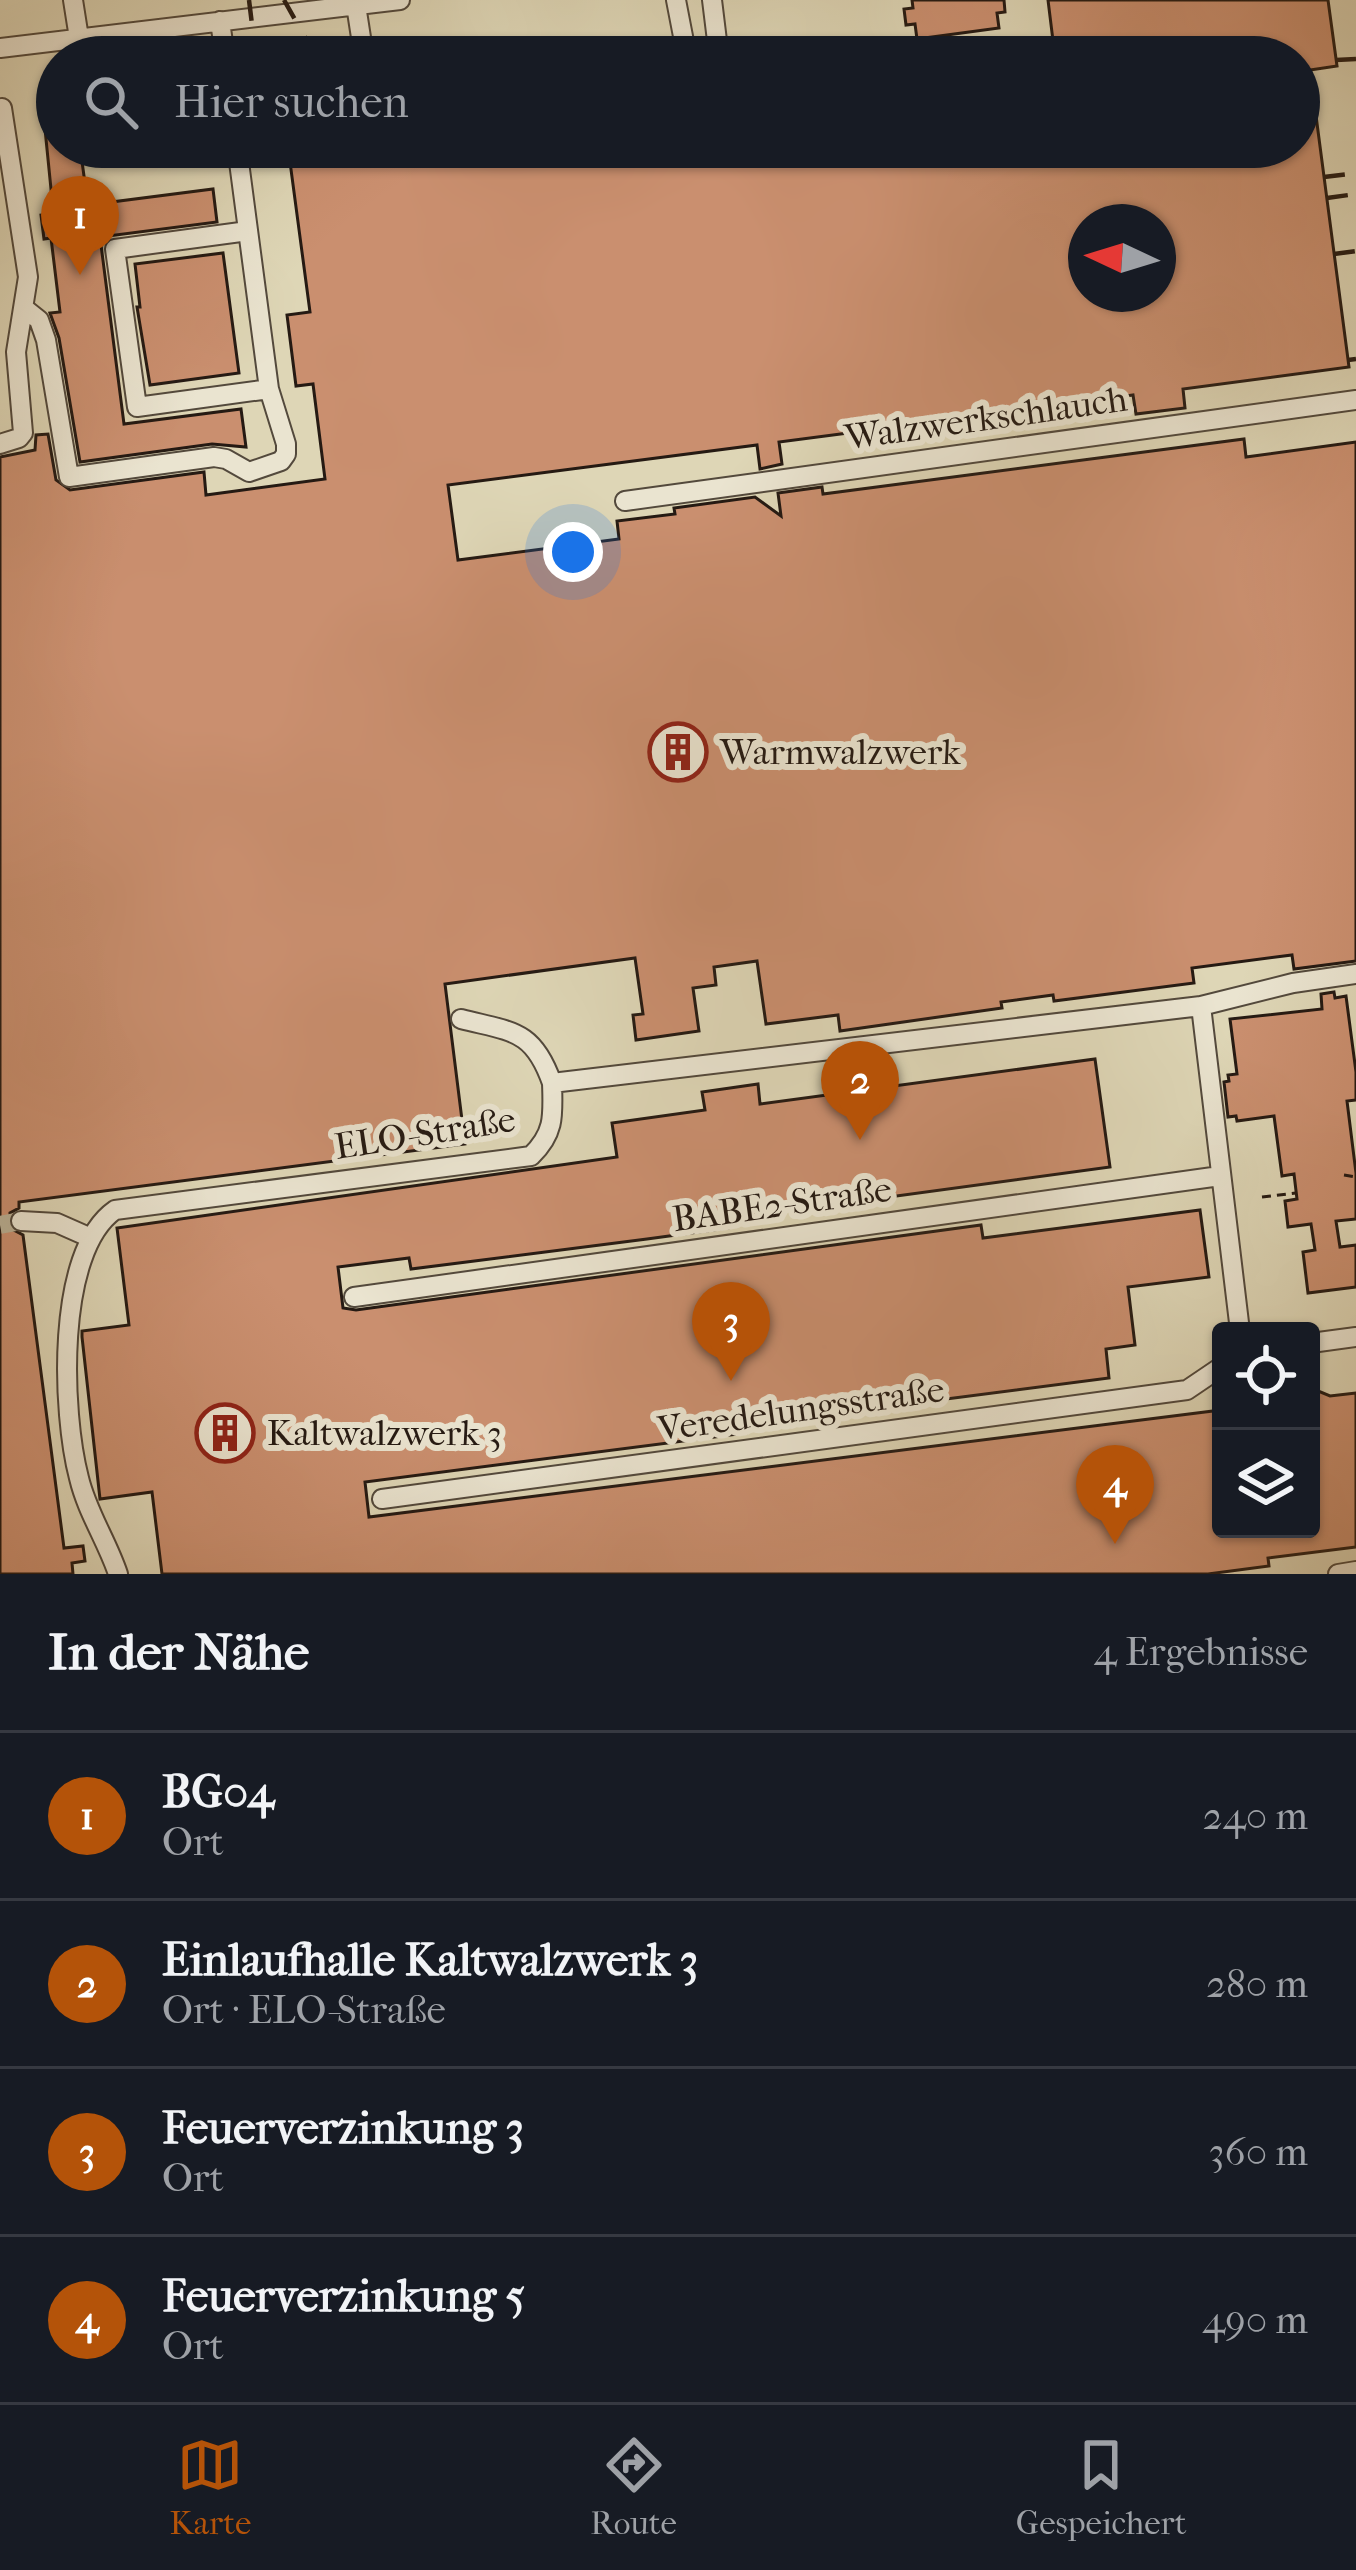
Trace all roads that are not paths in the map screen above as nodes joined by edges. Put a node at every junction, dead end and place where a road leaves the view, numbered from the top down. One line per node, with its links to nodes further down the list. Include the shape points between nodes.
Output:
1 (73, 0): 8 (street)
2 (400, 0): 6 (street)
3 (676, 0): 12 (street)
4 (712, 0): 13 (street)
5 (316, 5): 6 (street); 7 (street)
6 (356, 5): 11 (street)
7 (220, 21): 9 (street); 10 (street)
8 (79, 36)
9 (96, 36)
10 (222, 36)
11 (361, 36)
12 (683, 36)
13 (716, 36)
14 (36, 43): 15 (street)
15 (0, 48)
16 (2, 108): 19 (street, via 28,277)
17 (240, 168): 18 (street)
18 (248, 231): 20 (street); 20 (street, via 115,249 137,407)
19 (24, 308): 20 (street, via 40,320 46,340 69,477 214,458 249,472 270,467 286,454); 22 (street, via 16,352 24,425 20,438)
20 (268, 389)
21 (1356, 400): 23 (street, Walzwerkschlauch)
22 (6, 443)
23 (626, 501)
24 (1356, 974): 25 (street, ELO-Straße)
25 (1201, 1006): 27 (street, ELO-Straße); 28 (street)
26 (461, 1019): 27 (street, via 528,1040)
27 (552, 1083): 30 (street, ELO-Straße, via 547,1140 531,1156 116,1210)
28 (1220, 1176): 31 (street, BABE2-Straße); 32 (street)
29 (21, 1221): 30 (street, via 57,1223)
30 (92, 1238): 38 (street, via 72,1300 66,1386 77,1473)
31 (354, 1297)
32 (1239, 1322)
33 (1356, 1337): 34 (street)
34 (1320, 1342)
35 (1212, 1372): 36 (street, Veredelungsstraße, via 1187,1390)
36 (382, 1498)
37 (1356, 1571): 39 (street)
38 (118, 1574)
39 (1338, 1574)

